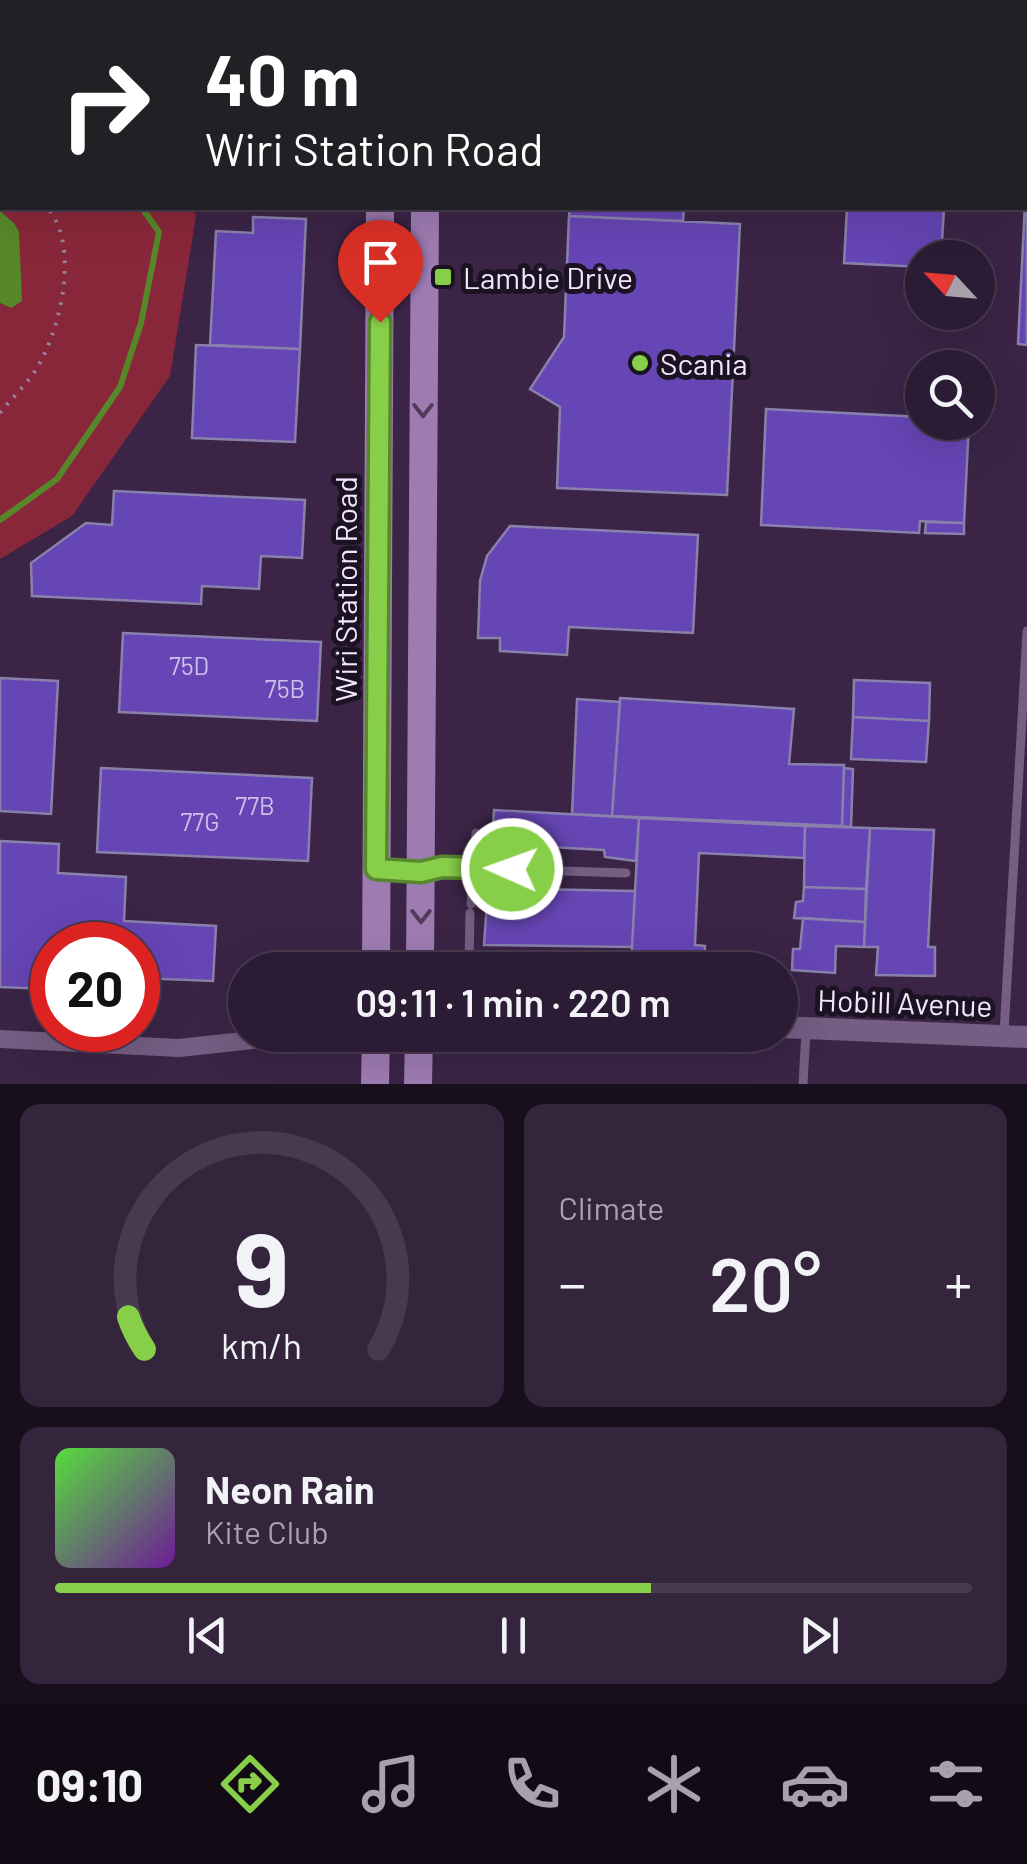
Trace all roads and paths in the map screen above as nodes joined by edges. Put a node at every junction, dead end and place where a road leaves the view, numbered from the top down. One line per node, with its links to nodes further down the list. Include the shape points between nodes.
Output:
1 (50, 210): 6 (path, via 66,265 58,313 36,369)
2 (380, 210): 4 (main road, Wiri Station Road)
3 (425, 210): 5 (main road)
4 (380, 247): 5 (main road); 7 (main road, Wiri Station Road)
5 (424, 249): 8 (main road, one-way to 8)
6 (0, 413)
7 (378, 467): 8 (main road); 10 (main road, Wiri Station Road)
8 (423, 468): 11 (main road)
9 (1027, 631): 22 (lane)
10 (377, 662): 11 (main road); 14 (main road, Wiri Station Road)
11 (422, 663): 15 (main road)
12 (476, 833): 13 (lane)
13 (473, 868): 15 (lane); 16 (lane); 19 (lane)
14 (376, 869): 15 (lane); 17 (main road, Wiri Station Road)
15 (421, 872): 18 (main road, one-way to 18)
16 (626, 873)
17 (376, 952)
18 (420, 952)
19 (469, 952)
20 (798, 1028): 21 (street, Hobill Avenue)
21 (806, 1028): 22 (street, Hobill Avenue); 29 (lane)
22 (1016, 1037)
23 (0, 1039): 24 (street, via 179,1048)
24 (228, 1043)
25 (376, 1052): 27 (main road)
26 (419, 1052): 28 (main road)
27 (375, 1084)
28 (418, 1084)
29 (804, 1084)

